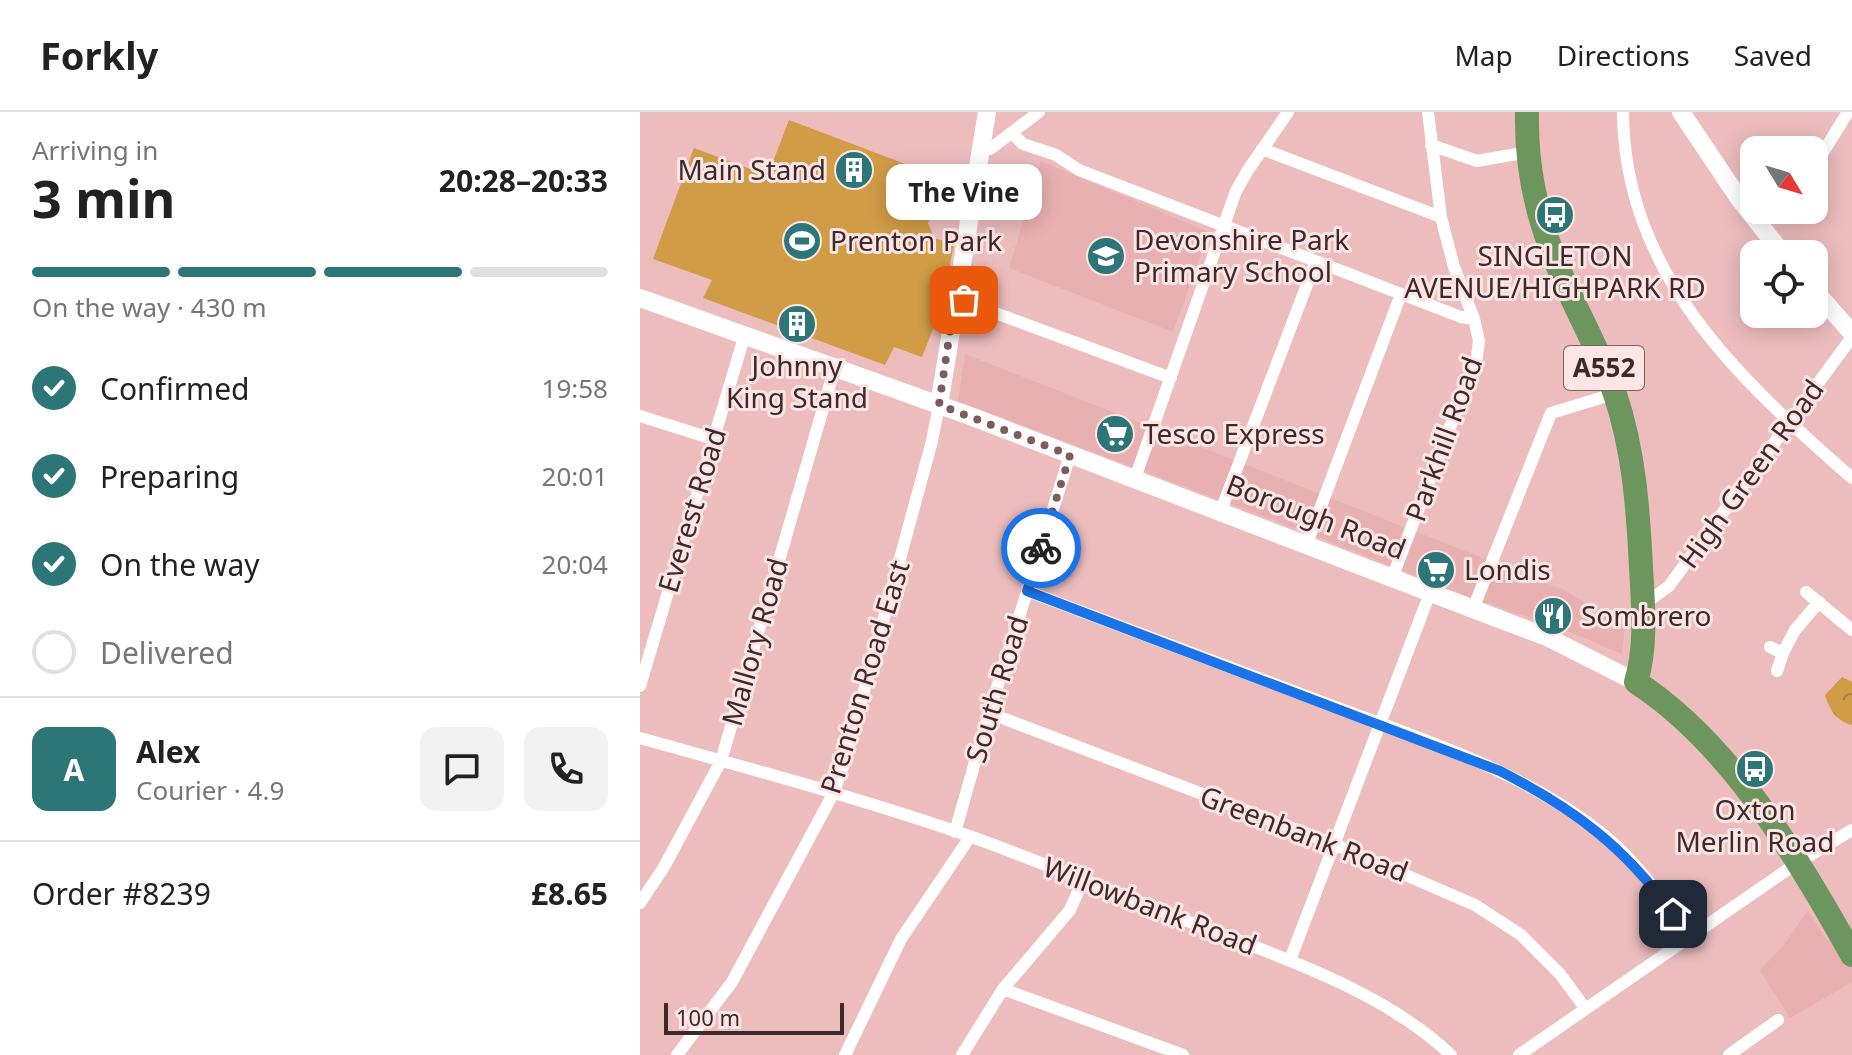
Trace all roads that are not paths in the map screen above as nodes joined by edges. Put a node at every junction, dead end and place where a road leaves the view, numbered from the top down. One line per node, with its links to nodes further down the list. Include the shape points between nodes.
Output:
1 (987, 112): 12 (street)
2 (1039, 112): 9 (street)
3 (1288, 112): 13 (street)
4 (1428, 112): 11 (street, Parkhill Road)
5 (1527, 112): 14 (highway, A552)
6 (1623, 112): 31 (street, via 1623,143 1637,211 1657,260 1698,323)
7 (1681, 112): 17 (street)
8 (1848, 112): 10 (street)
9 (1013, 134): 12 (street); 16 (street, via 1079,170)
10 (1828, 144)
11 (1431, 145): 14 (street, via 1477,161); 15 (street, Parkhill Road)
12 (981, 149): 21 (street)
13 (1262, 149): 15 (street); 16 (street, via 1236,191)
14 (1528, 152): 28 (highway, A552, via 1550,249)
15 (1441, 217): 23 (street, Parkhill Road)
16 (1224, 226): 18 (street); 27 (street)
17 (1772, 240)
18 (1316, 261): 19 (street); 36 (street)
19 (1401, 294): 23 (street); 37 (street)
20 (640, 298): 24 (street, Borough Road)
21 (955, 298): 27 (street); 29 (street)
22 (1828, 307): 25 (street)
23 (1474, 319): 38 (street, Parkhill Road, via 1477,357)
24 (745, 334): 26 (street, Borough Road); 32 (street, Everest Road)
25 (1852, 335): 31 (street, High Green Road)
26 (835, 367): 29 (street, Borough Road); 54 (street, Mallory Road)
27 (1171, 378): 35 (street)
28 (1614, 394): 43 (highway, A552, via 1634,467); 44 (street, via 1551,413)
29 (939, 405): 33 (street, Borough Road); 55 (street, Prenton Road East)
30 (640, 416): 32 (street)
31 (1789, 422): 34 (street); 43 (street, High Green Road, via 1669,586)
32 (713, 439): 50 (street, Everest Road)
33 (1070, 455): 35 (street, Borough Road); 39 (street, South Road)
34 (1852, 478)
35 (1134, 481): 36 (street, Borough Road)
36 (1220, 513): 37 (street, Borough Road)
37 (1306, 546): 38 (street, Borough Road)
38 (1392, 578): 41 (street, Borough Road)
39 (1027, 591): 51 (street, South Road); 52 (street)
40 (1806, 592): 42 (street)
41 (1430, 593): 44 (street, Borough Road); 52 (street)
42 (1819, 602): 45 (street); 47 (street)
43 (1643, 605): 49 (highway, A552, via 1642,663)
44 (1473, 609): 49 (street, Borough Road, via 1547,637)
45 (1852, 630)
46 (1770, 647): 47 (street)
47 (1783, 653): 48 (street)
48 (1777, 671)
49 (1636, 682): 60 (highway, Borough Road, via 1728,766)
50 (640, 686)
51 (989, 713): 57 (street, South Road); 59 (street, Greenbank Road)
52 (1380, 724): 59 (street); 63 (street, via 1500,771 1572,812 1607,838 1643,876)
53 (640, 738): 54 (street, Willowbank Road)
54 (721, 761): 55 (street, Willowbank Road); 62 (street, Mallory Road)
55 (833, 794): 57 (street, Willowbank Road); 69 (street, Prenton Road East, via 732,982)
56 (1852, 830): 60 (street)
57 (955, 832): 58 (street, Willowbank Road)
58 (970, 837): 61 (street, Willowbank Road); 70 (street, via 901,939)
59 (1334, 844): 65 (street); 67 (street, Greenbank Road, via 1475,905 1521,935)
60 (1797, 863): 63 (street); 64 (highway, Borough Road)
61 (1083, 880): 65 (street, Willowbank Road); 66 (street, via 1057,928)
62 (640, 903)
63 (1690, 938): 67 (street)
64 (1852, 955)
65 (1290, 960): 73 (street, Willowbank Road, via 1384,1008)
66 (1003, 989): 71 (street); 72 (street)
67 (1585, 1008): 74 (street)
68 (1778, 1020): 75 (street)
69 (677, 1055)
70 (845, 1055)
71 (962, 1055)
72 (1183, 1055)
73 (1451, 1055)
74 (1519, 1055)
75 (1729, 1055)

